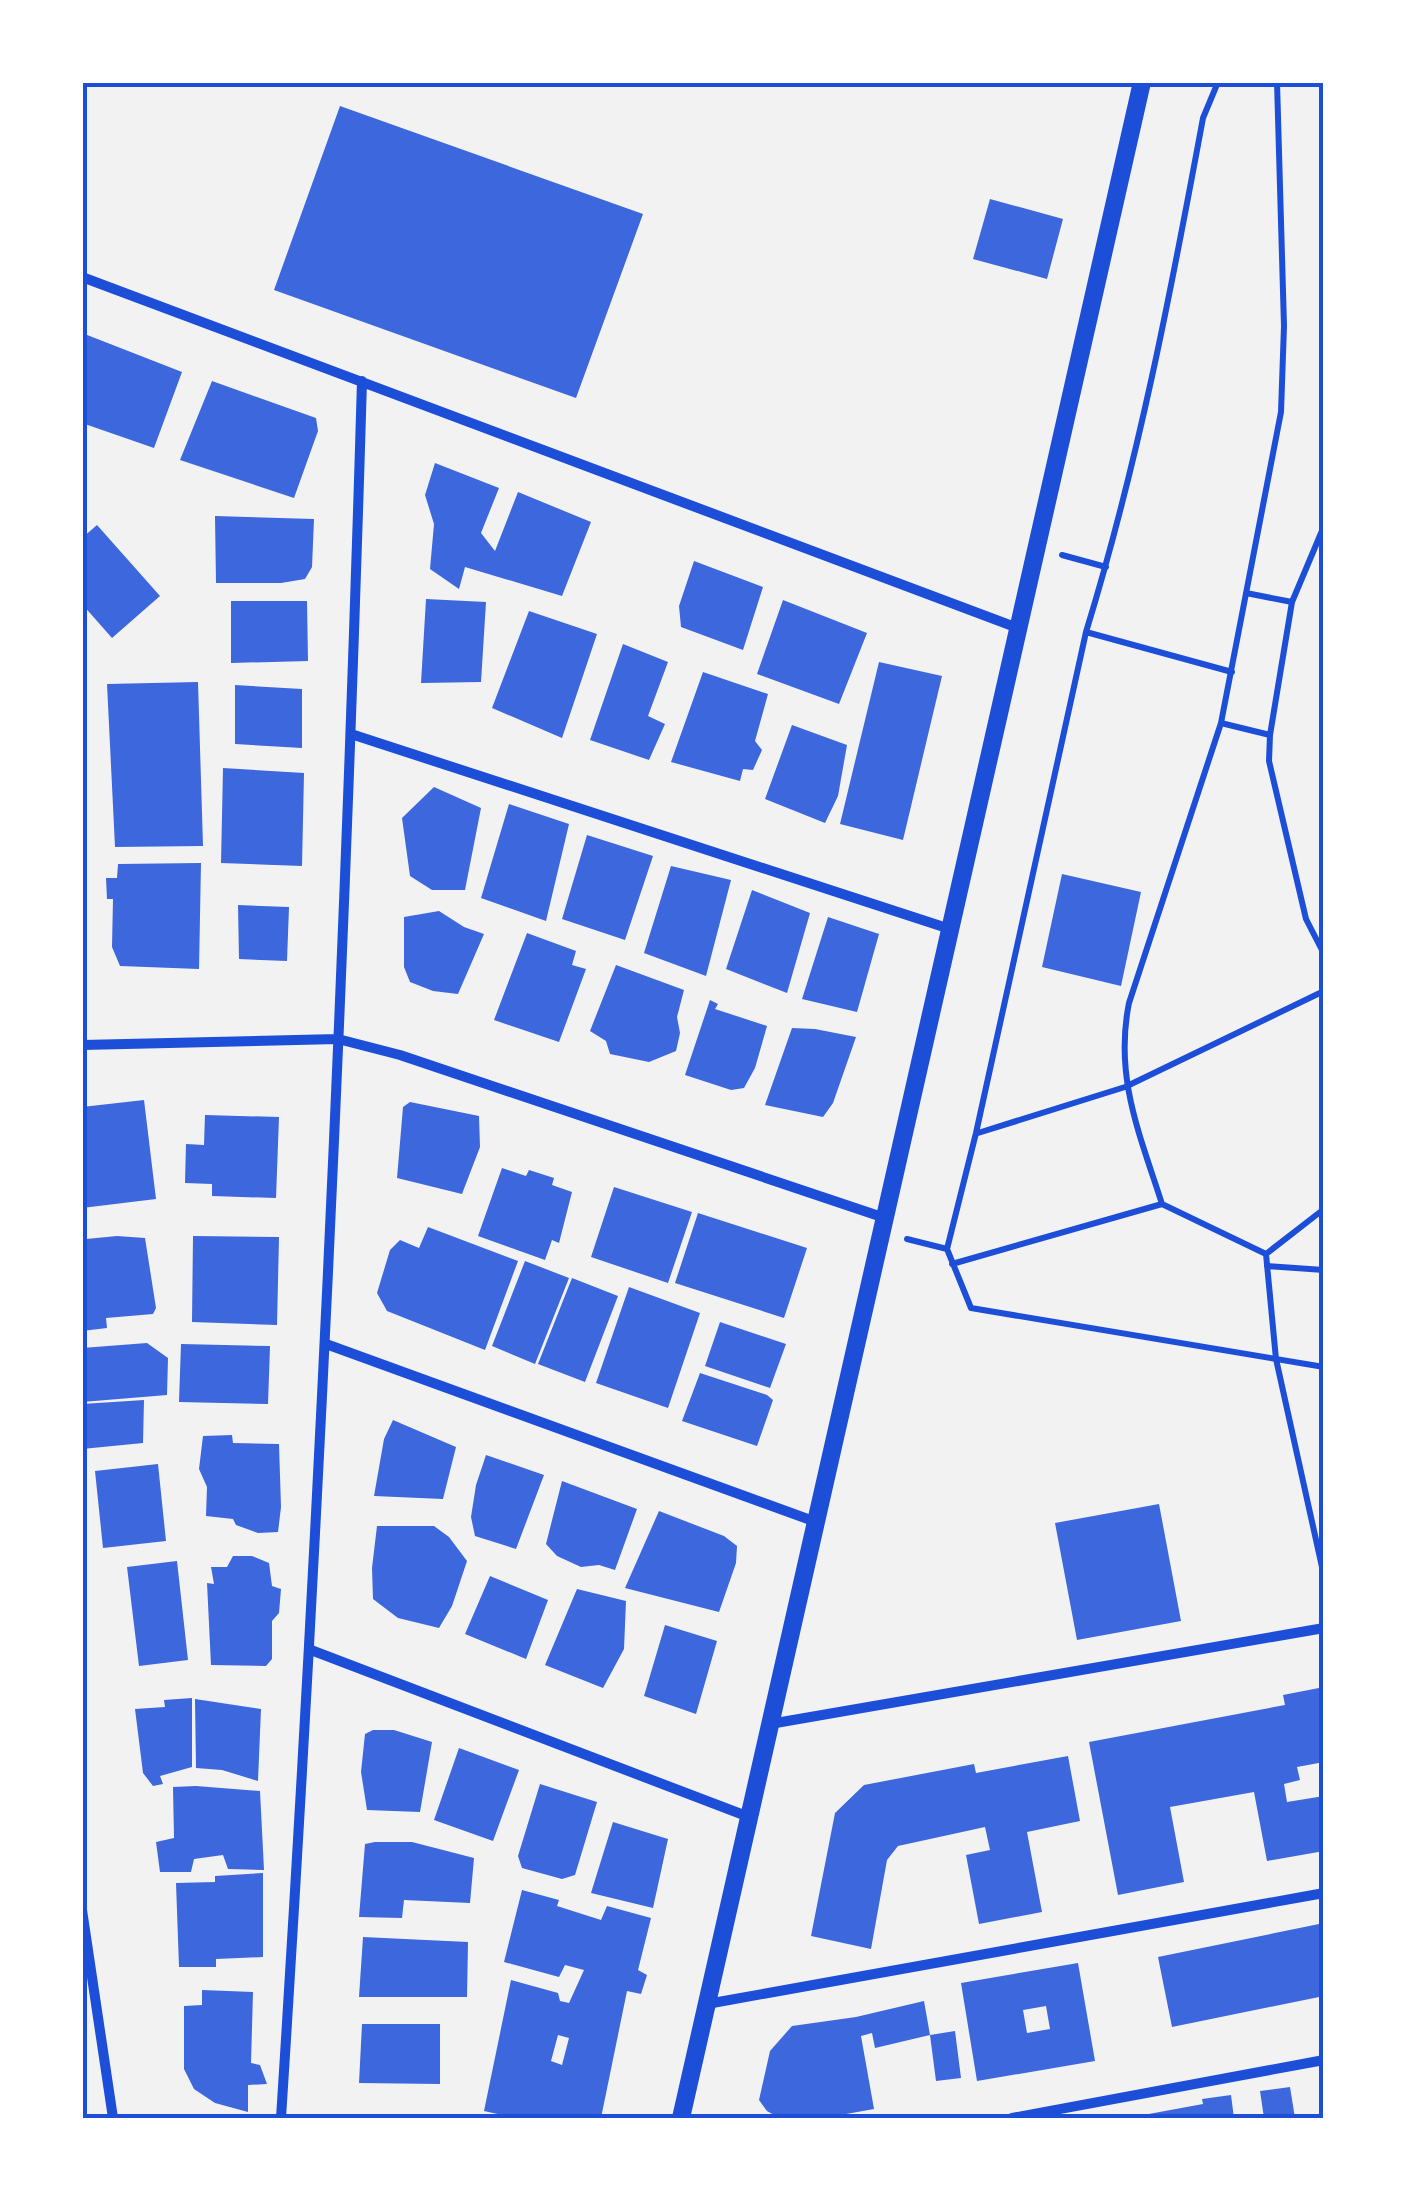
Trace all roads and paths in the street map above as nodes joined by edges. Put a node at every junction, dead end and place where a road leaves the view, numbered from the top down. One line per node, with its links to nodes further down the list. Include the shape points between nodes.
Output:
1 (1142, 82): 7 (street)
2 (1218, 82): 8 (path, via 1204,118 1160,350)
3 (1277, 82): 9 (path, via 1281,412)
4 (82, 277): 5 (street)
5 (362, 382): 11 (street); 15 (street)
6 (1324, 526): 10 (path)
7 (1036, 548): 8 (path); 11 (street)
8 (1106, 567): 12 (path)
9 (1246, 593): 10 (path); 13 (path)
10 (1292, 602): 16 (path)
11 (1018, 628): 17 (street)
12 (1086, 632): 13 (path); 23 (path)
13 (1232, 672): 14 (path)
14 (1220, 723): 16 (path); 22 (path, via 1129,1003)
15 (351, 734): 17 (street); 20 (street)
16 (1270, 735): 18 (path, via 1269,761 1306,919)
17 (950, 930): 26 (street)
18 (1324, 954)
19 (1324, 990): 22 (path)
20 (338, 1039): 21 (street); 26 (street, via 418,1061); 32 (street)
21 (82, 1044)
22 (1125, 1086): 23 (path); 24 (path)
23 (976, 1133): 27 (path)
24 (1162, 1204): 28 (path); 29 (path)
25 (1324, 1209): 28 (path)
26 (883, 1225): 27 (path); 35 (street)
27 (948, 1249): 29 (path)
28 (1266, 1254): 30 (path)
29 (952, 1264): 33 (path, via 971,1308)
30 (1267, 1266): 31 (path); 33 (path)
31 (1324, 1270)
32 (326, 1344): 35 (street); 38 (street)
33 (1276, 1359): 34 (path); 36 (path)
34 (1324, 1367)
35 (816, 1522): 39 (street)
36 (1324, 1576)
37 (1324, 1628): 39 (street)
38 (311, 1650): 40 (street); 46 (street)
39 (770, 1724): 40 (street)
40 (749, 1817): 43 (street)
41 (1324, 1893): 43 (street)
42 (82, 1910): 45 (street)
43 (706, 2004): 47 (street)
44 (1324, 2060): 48 (street)
45 (112, 2118)
46 (281, 2118)
47 (680, 2118)
48 (1012, 2118)

